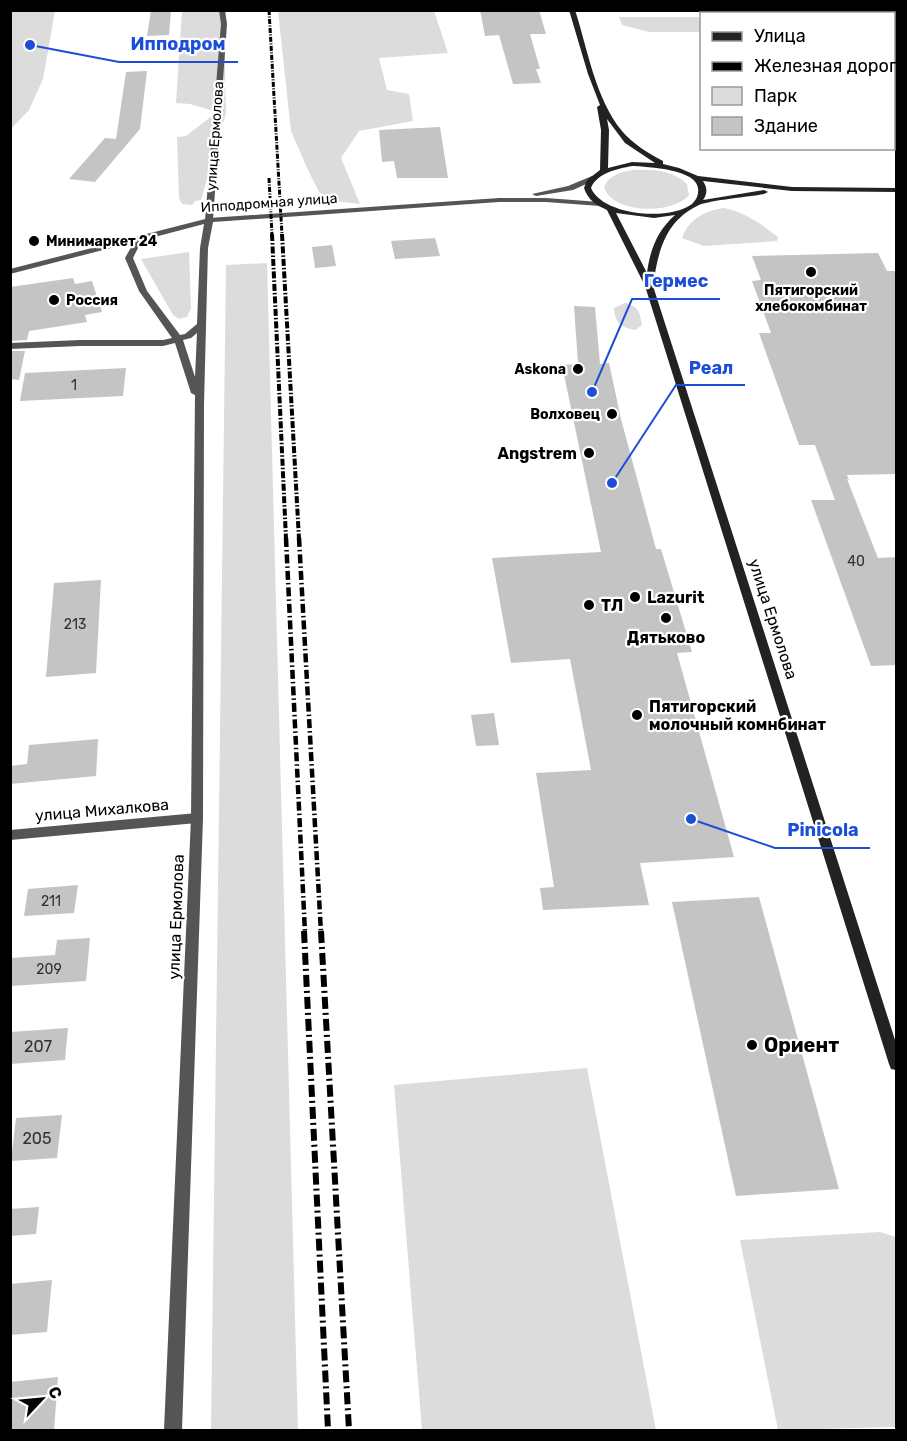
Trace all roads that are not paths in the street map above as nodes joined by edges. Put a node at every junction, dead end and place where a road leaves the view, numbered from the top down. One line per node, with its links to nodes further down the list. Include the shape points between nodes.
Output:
1 (222, 10): 15 (street, улица Ермолова)
2 (572, 10): 3 (main road)
3 (597, 85): 4 (main road, via 605,110 620,133); 5 (main road, via 605,130)
4 (664, 165): 5 (main road, via 632,164); 7 (main road)
5 (604, 170): 6 (main road)
6 (592, 178): 10 (street, Ипподромная улица, via 570,188); 12 (main road, via 590,193)
7 (694, 178): 8 (main road); 11 (main road, via 703,191)
8 (792, 189): 9 (main road); 11 (main road)
9 (897, 190)
10 (500, 200): 12 (street, Ипподромная улица); 15 (street, Ипподромная улица)
11 (697, 203): 14 (main road, улица Ермолова)
12 (600, 204): 13 (main road, улица Ермолова)
13 (610, 208): 14 (main road, улица Ермолова, via 655,216); 18 (main road, улица Ермолова)
14 (687, 209): 18 (main road, улица Ермолова, via 672,221 654,246)
15 (209, 220): 16 (street, Ипподромная улица); 19 (street, улица Ермолова, via 204,248)
16 (144, 237): 17 (street, Ипподромная улица); 20 (street, улица Ермолова, via 129,258 143,291)
17 (10, 272)
18 (649, 286): 25 (main road, улица Ермолова)
19 (203, 324): 20 (street, via 194,333); 22 (street, улица Ермолова)
20 (178, 339): 21 (street, via 163,343); 22 (street, улица Ермолова)
21 (10, 346)
22 (199, 404): 23 (street, улица Ермолова)
23 (197, 818): 24 (street, улица Михалкова); 26 (street, улица Ермолова)
24 (10, 835)
25 (897, 1064)
26 (173, 1431)

